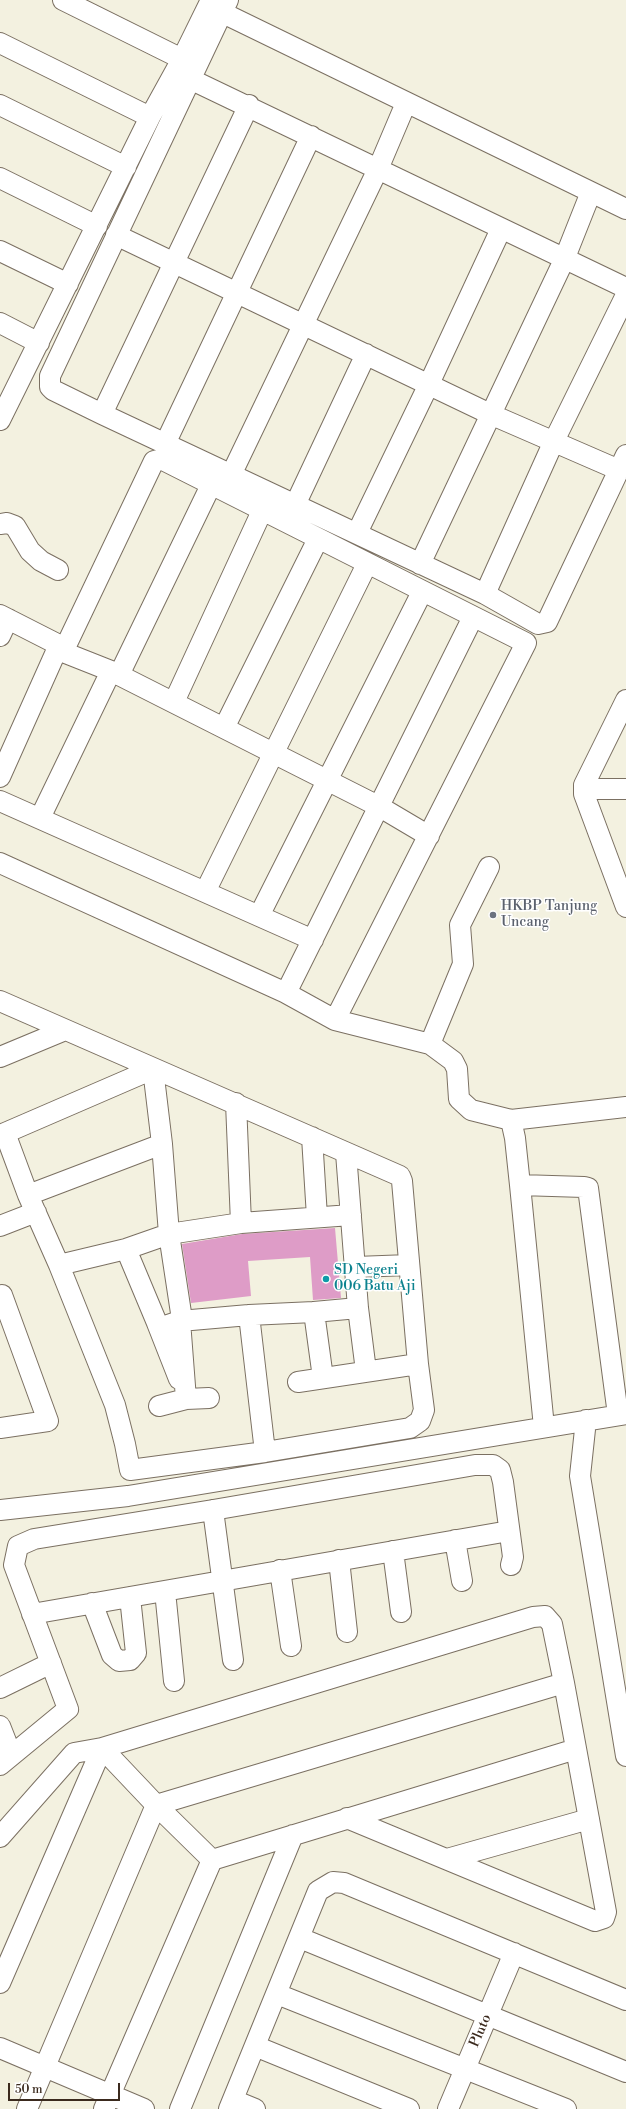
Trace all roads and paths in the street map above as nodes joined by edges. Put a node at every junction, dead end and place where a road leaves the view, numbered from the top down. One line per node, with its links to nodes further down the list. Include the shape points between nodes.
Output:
1 (63, 0): 4 (street)
2 (220, 4): 4 (street); 5 (street); 6 (street)
3 (0, 43): 9 (street)
4 (182, 59): 9 (street)
5 (190, 79): 8 (street); 17 (street)
6 (406, 103): 12 (street); 14 (street)
7 (0, 106): 11 (street)
8 (249, 106): 10 (street); 20 (street)
9 (150, 117): 11 (street)
10 (311, 136): 12 (street); 23 (street)
11 (126, 166): 17 (street)
12 (378, 169): 16 (street); 26 (street)
13 (0, 178): 17 (street)
14 (592, 192): 15 (street); 19 (street)
15 (626, 209)
16 (501, 229): 19 (street); 29 (street)
17 (105, 235): 20 (street); 21 (street); 31 (street, via 49,382 53,390)
18 (0, 251): 21 (street)
19 (564, 260): 22 (street); 32 (street)
20 (174, 262): 23 (street); 31 (street)
21 (68, 284): 27 (street)
22 (626, 288)
23 (236, 292): 26 (street); 35 (street)
24 (626, 295): 34 (street)
25 (0, 323): 27 (street)
26 (303, 324): 28 (street); 37 (street)
27 (39, 342): 30 (street)
28 (366, 354): 29 (street); 38 (street)
29 (429, 384): 32 (street); 41 (street)
30 (5, 398): 33 (street)
31 (102, 414): 35 (street)
32 (490, 414): 34 (street); 44 (street)
33 (0, 420)
34 (554, 441): 36 (street); 47 (street)
35 (165, 444): 37 (street)
36 (622, 462): 47 (street, via 547,622 538,624)
37 (213, 476): 38 (street); 39 (street); 50 (street, via 161,459 154,461); 51 (street)
38 (295, 505): 41 (street)
39 (262, 511): 42 (street); 53 (street)
40 (0, 524): 45 (street, via 15,526 30,551 41,561)
41 (357, 533): 44 (street)
42 (318, 539): 43 (street); 54 (street)
43 (367, 564): 46 (street); 55 (street)
44 (420, 564): 47 (street)
45 (58, 570)
46 (422, 592): 48 (street); 57 (street)
47 (485, 594)
48 (473, 617): 61 (street); 63 (street, via 526,643)
49 (3, 623): 50 (street)
50 (61, 648): 51 (street); 56 (street)
51 (115, 673): 53 (street); 62 (street)
52 (626, 700): 58 (street)
53 (174, 702): 54 (street)
54 (224, 728): 55 (street)
55 (275, 754): 57 (street); 66 (street)
56 (0, 777)
57 (328, 781): 61 (street); 68 (street)
58 (584, 789): 59 (street); 67 (street)
59 (626, 789)
60 (0, 800): 62 (street)
61 (380, 807): 63 (street); 69 (street)
62 (40, 818): 66 (street)
63 (429, 836): 72 (street)
64 (0, 863): 70 (street)
65 (489, 867): 74 (street, via 460,925 463,964)
66 (205, 892): 68 (street)
67 (626, 907)
68 (259, 916): 69 (street)
69 (313, 940): 70 (street)
70 (286, 993): 72 (street)
71 (0, 1001): 73 (street)
72 (335, 1020): 74 (street)
73 (65, 1030): 75 (street); 76 (street)
74 (430, 1044): 79 (street, via 453,1061 457,1069 459,1099 471,1110)
75 (0, 1057)
76 (153, 1069): 77 (street); 80 (street); 82 (street)
77 (236, 1103): 81 (street); 88 (street)
78 (626, 1107): 79 (street)
79 (511, 1120): 84 (street)
80 (2, 1134): 85 (street)
81 (312, 1137): 83 (street); 87 (street)
82 (162, 1144): 85 (street); 90 (street)
83 (346, 1154): 86 (street); 93 (street, via 400,1176)
84 (520, 1185): 108 (street, via 588,1188); 110 (street)
85 (32, 1203): 89 (street); 92 (street)
86 (351, 1214): 87 (street); 94 (street)
87 (317, 1217): 88 (street)
88 (241, 1224): 90 (street)
89 (0, 1226)
90 (169, 1234): 91 (street); 99 (street, via 182,1313)
91 (126, 1248): 92 (street); 100 (street)
92 (59, 1265): 112 (street, via 115,1405 130,1470)
93 (409, 1265): 94 (street); 101 (street)
94 (356, 1267): 96 (street)
95 (0, 1296): 111 (street, via 2,1295 48,1421)
96 (358, 1308): 97 (street); 102 (street)
97 (314, 1312): 98 (street); 103 (street)
98 (249, 1315): 99 (street); 112 (street)
99 (180, 1320): 100 (street, via 165,1326); 106 (street)
100 (157, 1323): 106 (street)
101 (418, 1364): 102 (street); 112 (street, via 424,1410 420,1421 410,1428)
102 (366, 1371): 103 (street)
103 (323, 1378): 104 (street)
104 (298, 1382)
105 (209, 1398): 106 (street)
106 (186, 1399): 107 (street)
107 (160, 1406)
108 (622, 1414): 109 (street)
109 (586, 1420): 110 (street); 138 (street, via 580,1476)
110 (544, 1427): 113 (street, via 128,1496)
111 (0, 1428)
112 (265, 1452)
113 (0, 1510)
114 (214, 1510): 115 (street, via 475,1465 492,1465 500,1470); 121 (street); 127 (street, via 34,1539 18,1546 14,1565)
115 (509, 1531): 116 (street); 119 (street)
116 (455, 1540): 117 (street); 122 (street)
117 (393, 1551): 118 (street); 126 (street)
118 (339, 1560): 120 (street); 128 (street)
119 (511, 1565)
120 (280, 1570): 121 (street); 129 (street)
121 (223, 1580): 123 (street); 130 (street)
122 (462, 1581)
123 (165, 1591): 124 (street); 132 (street)
124 (130, 1597): 125 (street); 125 (street, via 136,1653 130,1660 119,1661 112,1655)
125 (92, 1603): 127 (street)
126 (401, 1612)
127 (32, 1614): 131 (street)
128 (347, 1632)
129 (291, 1646)
130 (233, 1660)
131 (51, 1663): 134 (street); 139 (street, via 68,1709)
132 (174, 1681)
133 (564, 1683): 136 (street, via 552,1624 545,1616 532,1617); 137 (street); 140 (street)
134 (0, 1688)
135 (0, 1726): 139 (street)
136 (102, 1748): 140 (street); 144 (street, via 74,1753); 149 (street)
137 (576, 1749): 141 (street); 142 (street)
138 (626, 1756)
139 (6, 1760)
140 (156, 1805): 146 (street); 155 (street)
141 (347, 1818): 143 (street); 145 (street)
142 (589, 1820): 145 (street); 145 (street, via 606,1912 604,1918 595,1922)
143 (293, 1835): 146 (street); 162 (street)
144 (0, 1837)
145 (447, 1859)
146 (212, 1860): 158 (street)
147 (300, 1938): 148 (street, via 318,1891 333,1882 344,1882); 150 (street); 152 (street)
148 (514, 1954): 151 (street); 152 (street, Pluto)
149 (0, 1983)
150 (277, 1994): 153 (street); 156 (street)
151 (626, 2000)
152 (488, 2016): 156 (street, Pluto); 157 (street)
153 (255, 2046): 159 (street); 164 (street)
154 (0, 2048): 155 (street)
155 (45, 2067): 158 (street); 160 (street)
156 (465, 2069): 165 (street, Pluto); 166 (street)
157 (626, 2072)
158 (108, 2102): 161 (street)
159 (231, 2104): 163 (street)
160 (27, 2109)
161 (144, 2109)
162 (180, 2109)
163 (255, 2109)
164 (409, 2109)
165 (448, 2109)
166 (566, 2109)

